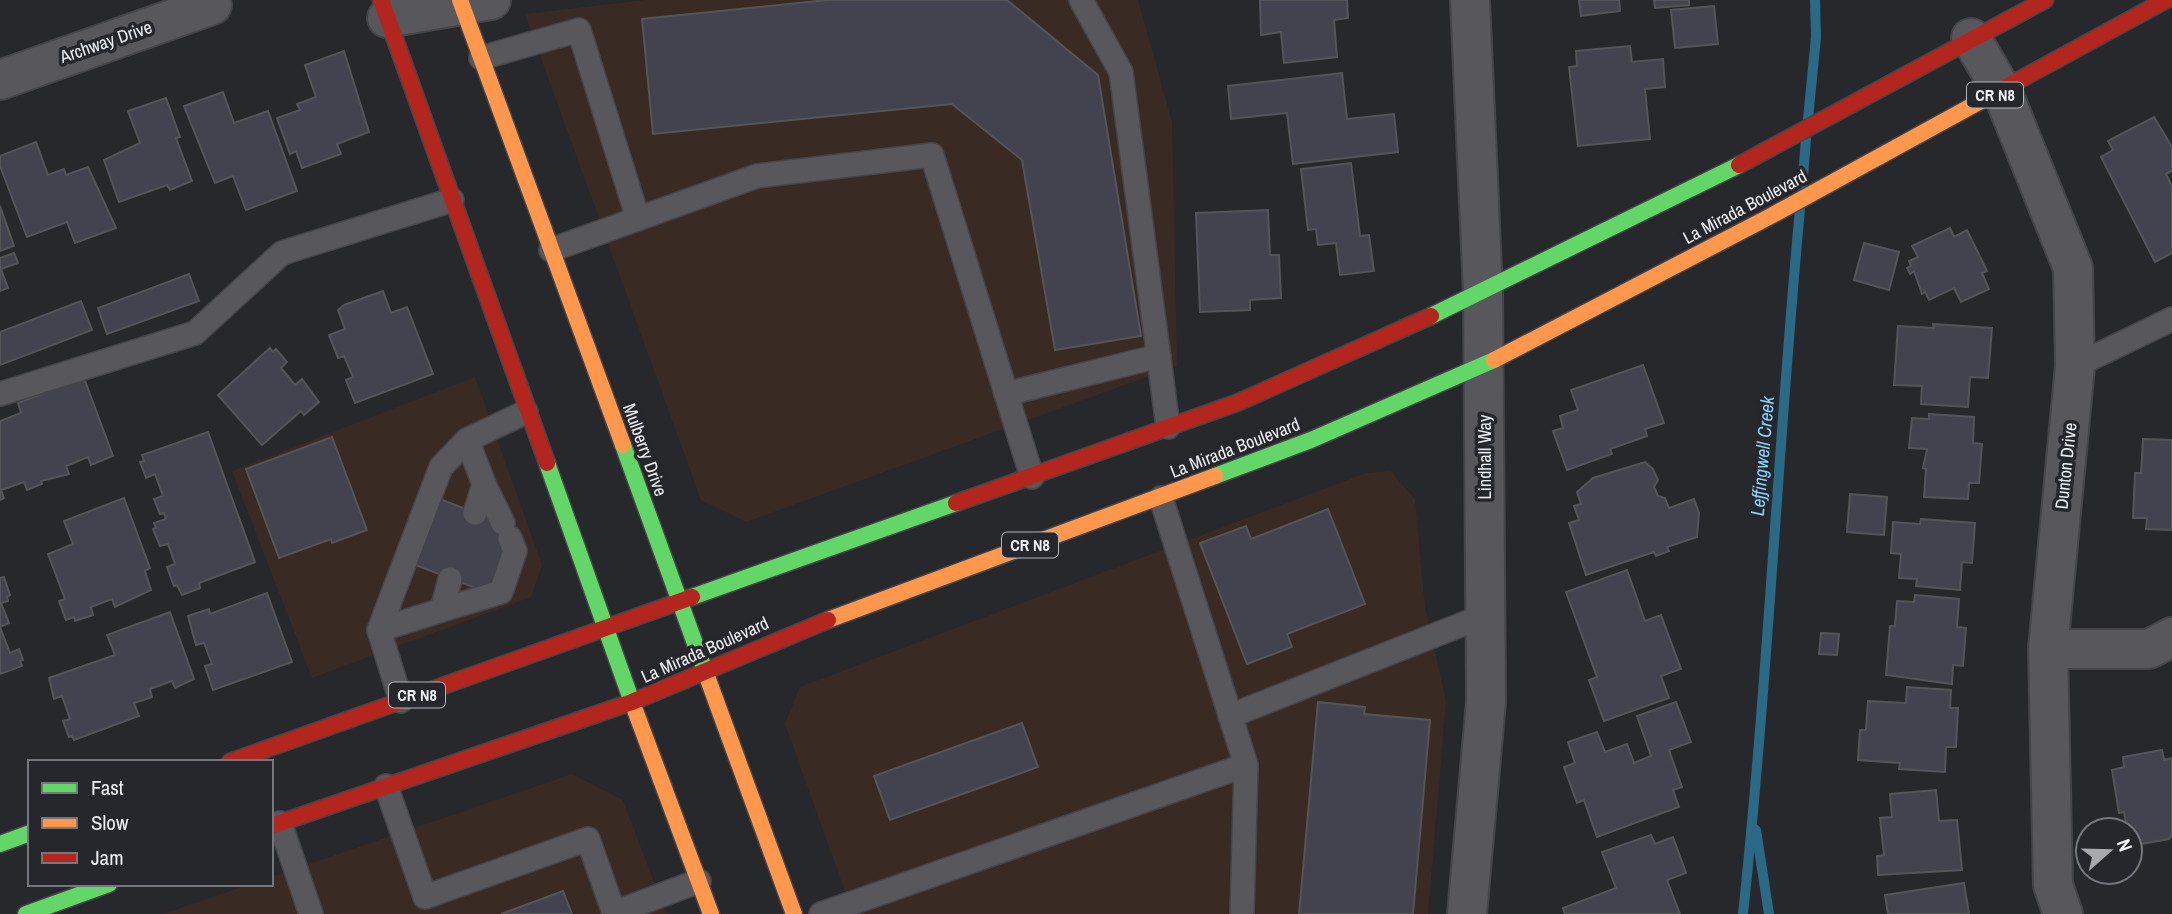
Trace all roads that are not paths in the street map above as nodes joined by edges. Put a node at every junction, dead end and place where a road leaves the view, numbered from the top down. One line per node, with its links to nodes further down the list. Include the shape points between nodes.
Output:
1 (1081, 0): 17 (lane, via 1121,72)
2 (1470, 0): 15 (street, Lindhall Way)
3 (2045, 0): 8 (main road, CR N8)
4 (2166, 0): 11 (main road, La Mirada Boulevard / CR N8)
5 (471, 2): 7 (street); 9 (main road, Mulberry Drive)
6 (212, 5): 10 (street, Archway Drive)
7 (384, 9): 12 (main road)
8 (1970, 38): 11 (street, Dunton Drive); 15 (main road, CR N8, via 1777,144)
9 (481, 58): 13 (lane, via 579,30); 14 (main road, Mulberry Drive)
10 (0, 80)
11 (2002, 91): 18 (main road, La Mirada Boulevard / CR N8); 19 (street, Dunton Drive, via 2073,268)
12 (452, 200): 20 (lane, via 282,253 195,333); 22 (main road)
13 (638, 219): 14 (lane); 21 (lane, via 757,176 932,155)
14 (551, 250): 30 (main road, Mulberry Drive)
15 (1483, 293): 18 (street, Lindhall Way); 23 (main road, CR N8, via 1238,402)
16 (2172, 319): 19 (lane)
17 (1158, 356): 21 (lane); 23 (lane)
18 (1484, 365): 27 (main road, La Mirada Boulevard / CR N8); 32 (street, Lindhall Way)
19 (2076, 366): 36 (street, Dunton Drive)
20 (0, 394)
21 (1006, 394): 25 (lane)
22 (526, 412): 24 (lane); 33 (main road)
23 (1168, 428): 25 (main road, CR N8)
24 (467, 440): 26 (lane); 34 (lane, via 441,467)
25 (1031, 477): 30 (main road, CR N8)
26 (484, 484): 28 (lane); 31 (lane, via 515,551 501,592)
27 (1161, 498): 37 (main road, La Mirada Boulevard / CR N8, via 776,639); 40 (lane)
28 (475, 513)
29 (450, 579): 31 (lane)
30 (680, 602): 33 (main road, CR N8); 37 (main road, Mulberry Drive)
31 (442, 610): 34 (lane)
32 (1486, 615): 40 (lane); 55 (street, Lindhall Way, via 1486,702)
33 (603, 627): 38 (main road, CR N8); 39 (main road)
34 (379, 630): 38 (lane)
35 (2172, 637): 36 (street, via 2149,649)
36 (2048, 649): 56 (street, Dunton Drive, via 2053,885)
37 (705, 671): 39 (main road, La Mirada Boulevard / CR N8); 52 (main road, Mulberry Drive)
38 (401, 701): 41 (main road, CR N8)
39 (632, 702): 43 (main road, La Mirada Boulevard / CR N8); 47 (main road)
40 (1230, 716): 42 (lane)
41 (236, 760)
42 (1246, 765): 53 (lane); 54 (lane)
43 (386, 786): 44 (main road, La Mirada Boulevard / CR N8); 47 (lane, via 425,897 588,839 614,913)
44 (275, 825): 50 (lane)
45 (28, 834): 46 (main road)
46 (0, 844)
47 (699, 881): 51 (main road)
48 (103, 886): 49 (main road)
49 (26, 914)
50 (312, 914)
51 (711, 914)
52 (794, 914)
53 (821, 914)
54 (1242, 914)
55 (1467, 914)
56 (2063, 914)

